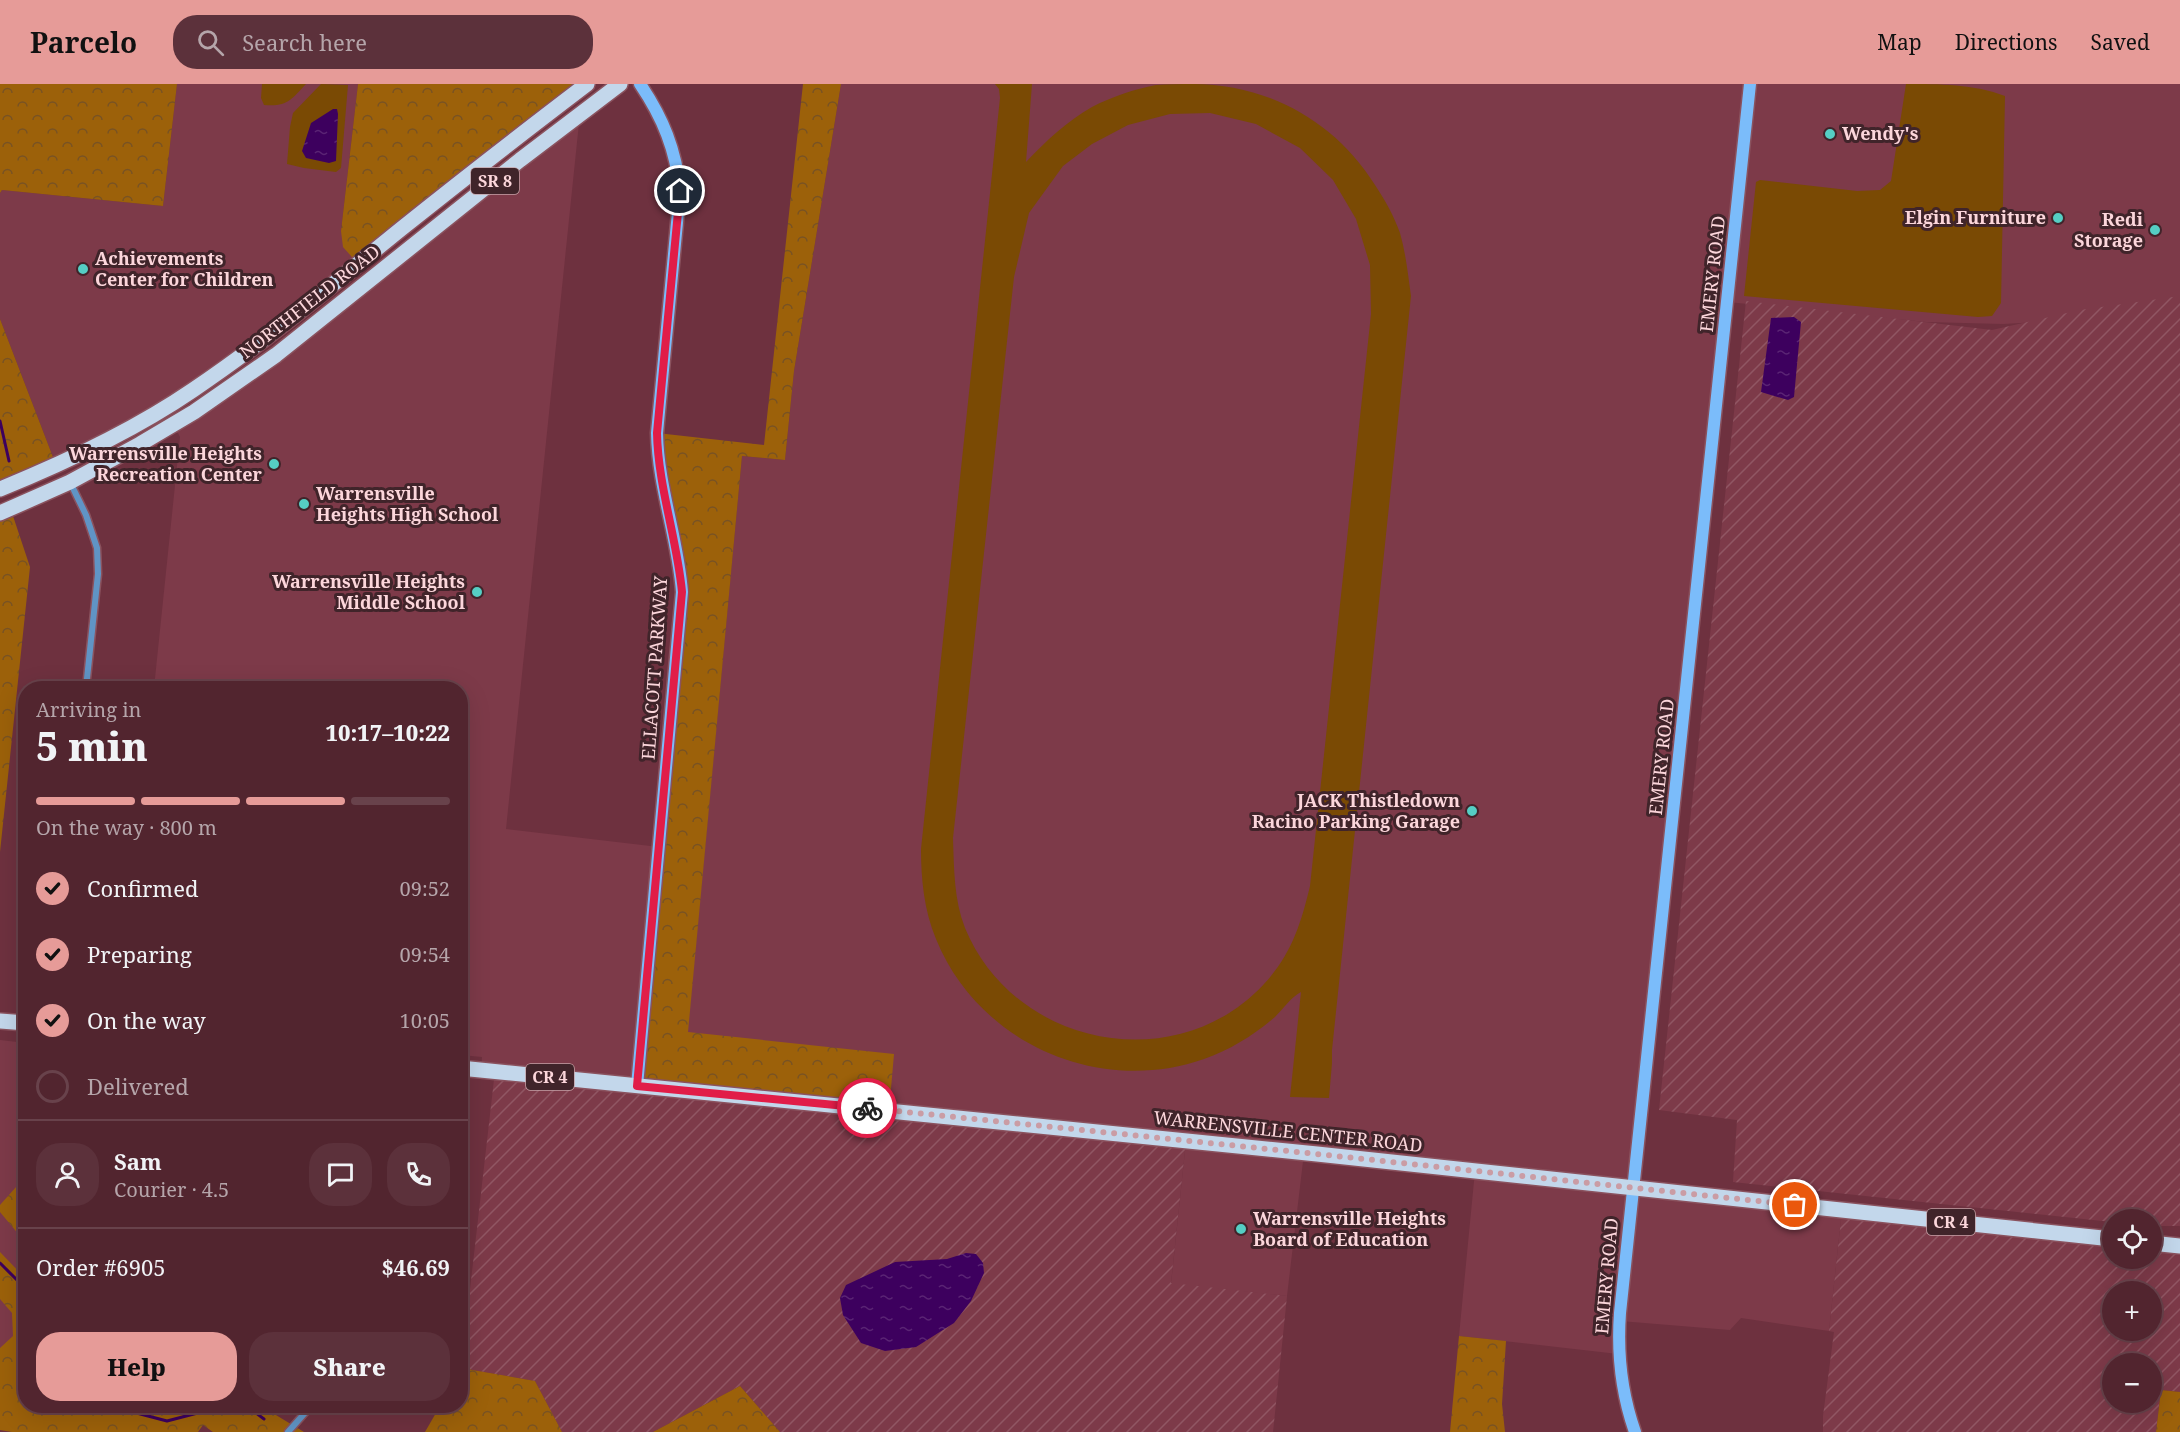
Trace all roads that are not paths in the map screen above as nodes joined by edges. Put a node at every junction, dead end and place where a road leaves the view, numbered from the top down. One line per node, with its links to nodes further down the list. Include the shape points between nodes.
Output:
1 (587, 84): 6 (main road, NORTHFIELD ROAD / SR 8, via 314,301 192,391 132,426)
2 (620, 84): 5 (main road, NORTHFIELD ROAD / SR 8, via 276,355 194,412)
3 (640, 84): 12 (street, ELLACOTT PARKWAY, via 669,136 680,191 657,454 680,563 682,592)
4 (1750, 84): 13 (street, EMERY ROAD)
5 (70, 482): 7 (main road, NORTHFIELD ROAD / SR 8); 8 (street, via 97,548)
6 (0, 489)
7 (0, 513)
8 (87, 681)
9 (0, 1021): 10 (main road)
10 (18, 1022)
11 (468, 1069): 12 (main road, WARRENSVILLE CENTER ROAD / CR 4)
12 (637, 1086): 13 (main road, WARRENSVILLE CENTER ROAD / CR 4)
13 (1634, 1188): 14 (main road, WARRENSVILLE CENTER ROAD / CR 4); 21 (street, EMERY ROAD, via 1618,1354)
14 (2102, 1238)
15 (2162, 1244): 17 (main road)
16 (2162, 1246): 18 (main road)
17 (2180, 1246)
18 (2180, 1251)
19 (306, 1413): 20 (street)
20 (288, 1432)
21 (1635, 1432)

